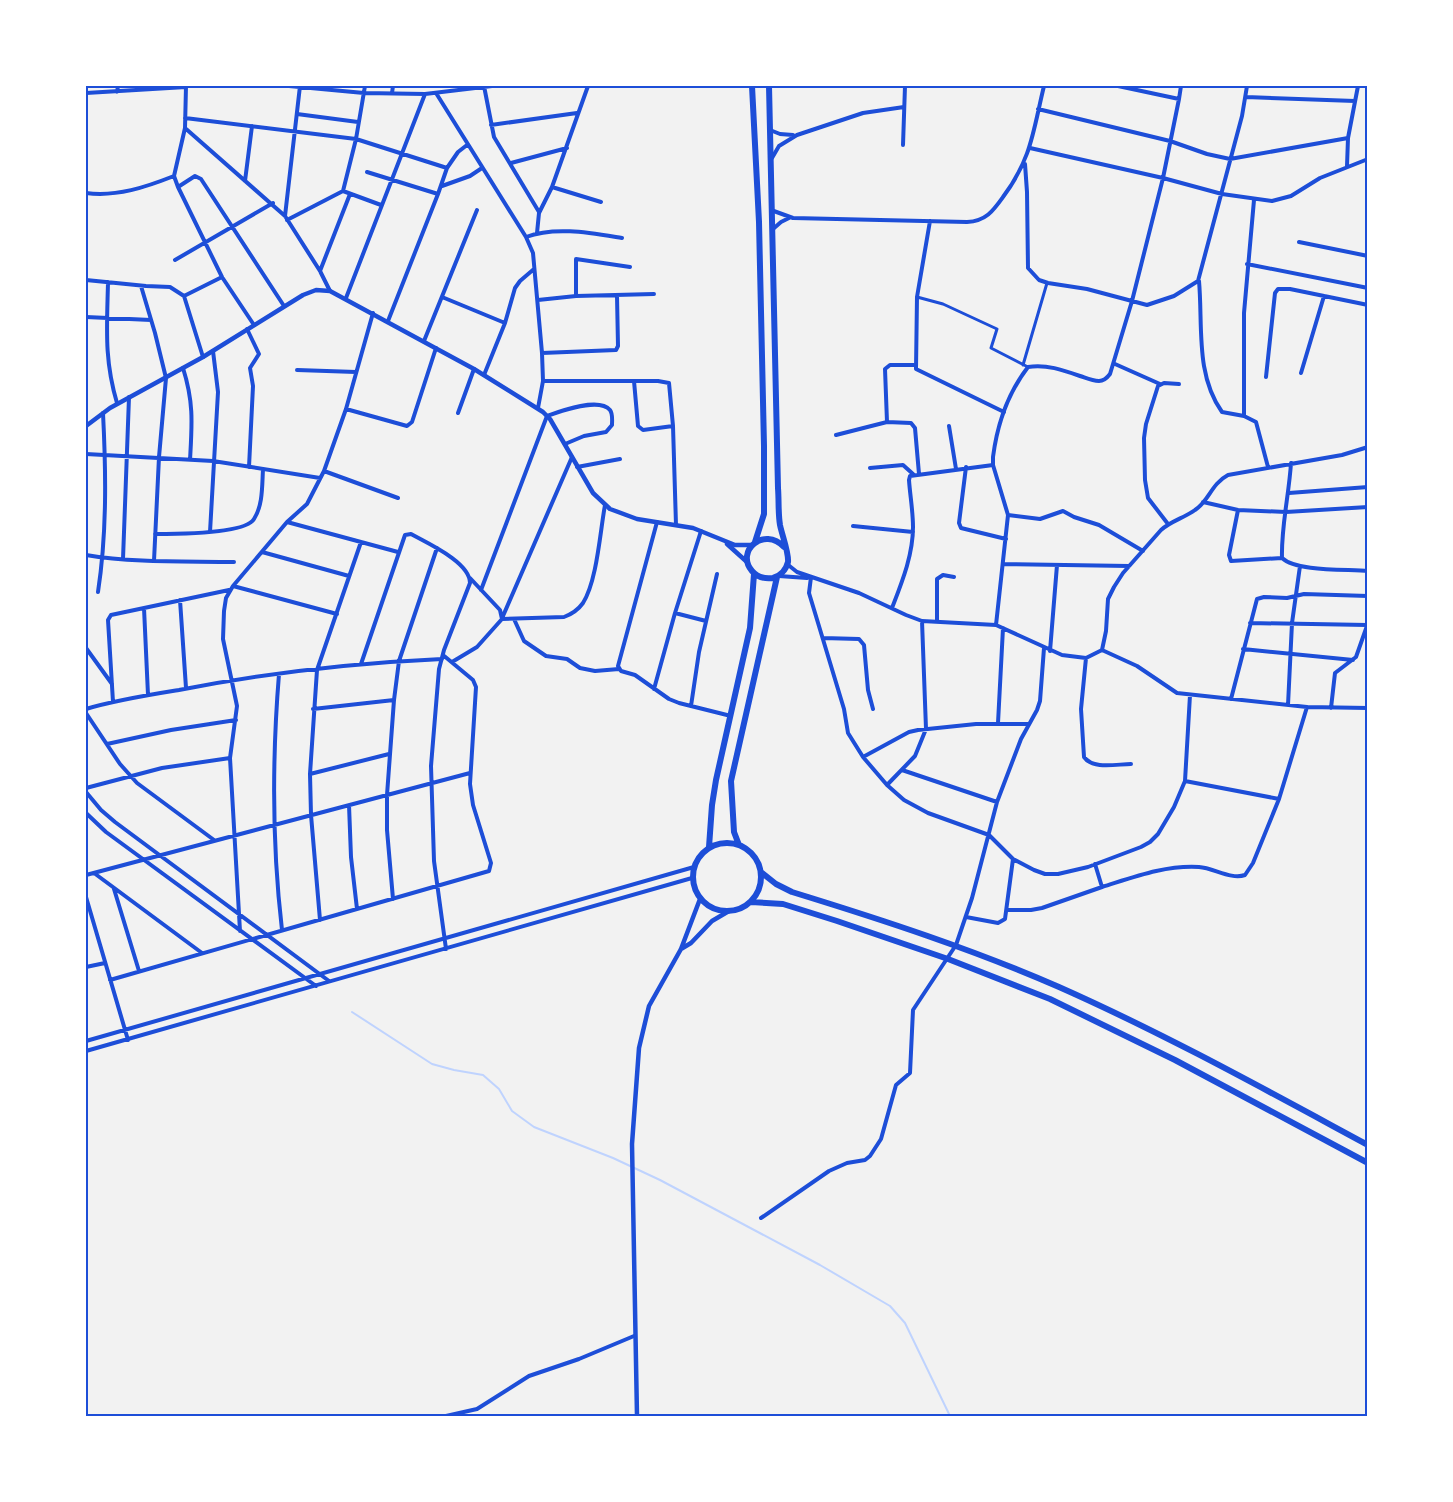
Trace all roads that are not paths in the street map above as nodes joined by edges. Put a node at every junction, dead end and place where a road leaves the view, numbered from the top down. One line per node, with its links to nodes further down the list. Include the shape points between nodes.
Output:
1 (106, 86): 24 (street)
2 (118, 86): 22 (street)
3 (186, 86): 22 (street); 36 (street)
4 (289, 86): 5 (street)
5 (300, 86): 20 (street); 35 (street)
6 (365, 86): 25 (street)
7 (393, 86): 26 (street)
8 (484, 86): 9 (street); 27 (street); 38 (street)
9 (492, 86)
10 (588, 86): 34 (street)
11 (752, 86): 201 (highway, via 764,469 764,514)
12 (769, 86): 41 (highway)
13 (905, 86): 32 (street)
14 (1044, 86): 33 (street)
15 (1118, 86): 21 (street)
16 (1148, 86): 21 (street)
17 (1180, 86): 30 (street)
18 (1247, 86): 29 (street)
19 (1358, 86): 31 (street)
20 (333, 88): 25 (street)
21 (1148, 91): 30 (street)
22 (117, 92): 24 (street)
23 (86, 93): 24 (street)
24 (107, 93)
25 (364, 93): 26 (street); 37 (street)
26 (392, 93): 28 (street)
27 (436, 93): 28 (street); 47 (street)
28 (425, 94): 51 (street)
29 (1246, 97): 31 (street); 52 (street)
30 (1179, 99): 46 (street)
31 (1355, 101): 44 (street)
32 (904, 107): 43 (street, via 863,113); 48 (street)
33 (1038, 109): 46 (street); 50 (street)
34 (577, 113): 38 (street); 49 (street)
35 (297, 114): 37 (street); 42 (street)
36 (185, 118): 39 (street); 40 (street)
37 (358, 122): 45 (street)
38 (491, 125): 54 (street)
39 (252, 126): 42 (street); 64 (street)
40 (185, 128): 61 (street); 64 (street)
41 (770, 130): 43 (street); 57 (highway)
42 (295, 131): 45 (street); 80 (street)
43 (796, 135): 57 (street, via 779,146)
44 (1348, 138): 52 (street); 56 (street)
45 (356, 139): 51 (street); 68 (street)
46 (1170, 141): 52 (street); 62 (street)
47 (467, 145): 58 (street); 59 (street)
48 (903, 145)
49 (567, 148): 54 (street); 67 (street)
50 (1030, 148): 55 (street); 62 (street)
51 (401, 154): 58 (street); 63 (street)
52 (1230, 159): 72 (street)
53 (1368, 159): 56 (street)
54 (511, 164): 79 (street)
55 (1024, 164): 82 (street, via 1017,179 984,219); 100 (street, via 1028,268 1039,280)
56 (1347, 166): 73 (street, via 1281,200)
57 (770, 167): 78 (highway)
58 (447, 168): 65 (street)
59 (482, 168): 65 (street); 86 (street)
60 (367, 172): 63 (street)
61 (174, 176): 66 (street); 69 (street, via 123,192)
62 (1163, 178): 72 (street); 113 (street)
63 (392, 179): 71 (street); 76 (street)
64 (245, 180): 75 (street)
65 (441, 186): 71 (street)
66 (177, 187): 83 (street, via 198,176); 89 (street)
67 (552, 187): 74 (street); 79 (street)
68 (344, 191): 70 (street); 80 (street)
69 (86, 193)
70 (350, 194): 76 (street); 95 (street)
71 (438, 194): 120 (street)
72 (1222, 194): 73 (street); 98 (street)
73 (1254, 200): 92 (street)
74 (601, 202)
75 (273, 203): 80 (street); 83 (street)
76 (381, 205): 111 (street)
77 (477, 210): 109 (street)
78 (771, 210): 81 (street); 84 (highway)
79 (539, 213): 85 (street)
80 (286, 218): 95 (street)
81 (793, 218): 82 (street); 84 (street)
82 (930, 221): 110 (street)
83 (232, 228): 89 (street); 115 (street)
84 (772, 231): 202 (highway, via 778,488)
85 (537, 233): 86 (street); 87 (street, via 586,232)
86 (526, 237): 94 (street)
87 (622, 238)
88 (1299, 242): 90 (street)
89 (206, 244): 91 (street); 96 (street)
90 (1368, 256)
91 (175, 260)
92 (1247, 264): 102 (street); 152 (street)
93 (630, 267): 106 (street, via 576,259)
94 (534, 269): 112 (street); 121 (street, via 515,288)
95 (321, 271): 103 (street)
96 (222, 277): 105 (street); 122 (street)
97 (86, 280): 99 (street)
98 (1198, 281): 113 (street, via 1153,304); 152 (street, via 1200,340 1212,391 1222,412)
99 (108, 282): 101 (street); 118 (street)
100 (1048, 282): 113 (street); 131 (street)
101 (141, 286): 105 (street, via 170,286); 119 (street)
102 (1368, 288)
103 (330, 291): 111 (street); 115 (street, via 309,292)
104 (654, 294): 107 (street)
105 (184, 296): 128 (street)
106 (576, 296): 107 (street); 112 (street)
107 (617, 296): 127 (street, via 616,350)
108 (1324, 296): 114 (street); 136 (street); 138 (street, via 1282,288 1277,291)
109 (442, 297): 121 (street); 124 (street)
110 (917, 297): 130 (street); 131 (street, via 943,304 997,329 991,348)
111 (346, 298): 116 (street)
112 (538, 300): 127 (street)
113 (1132, 301): 129 (street)
114 (1368, 305)
115 (284, 306): 122 (street)
116 (373, 312): 120 (street); 135 (street)
117 (86, 317): 118 (street)
118 (107, 319): 119 (street); 145 (street, via 108,366)
119 (151, 320): 139 (street)
120 (388, 321): 124 (street)
121 (505, 323): 137 (street)
122 (254, 325): 123 (street)
123 (247, 329): 126 (street); 170 (street, via 259,354 250,368 253,386)
124 (424, 341): 125 (street)
125 (436, 348): 133 (street); 147 (street, via 412,422 407,426)
126 (213, 351): 128 (street); 167 (street, via 218,392)
127 (542, 353): 140 (street)
128 (203, 357): 132 (street)
129 (1115, 364): 131 (street, via 1107,379 1101,381 1050,367); 142 (street)
130 (915, 365): 149 (street, via 917,372); 153 (street, via 890,365 885,369)
131 (1026, 366): 149 (street)
132 (183, 368): 139 (street); 165 (street, via 191,394)
133 (474, 369): 137 (street); 150 (street)
134 (297, 370): 135 (street)
135 (356, 372): 147 (street)
136 (1301, 373)
137 (484, 375): 146 (street)
138 (1266, 377)
139 (166, 378): 144 (street); 163 (street)
140 (543, 381): 141 (street); 146 (street)
141 (634, 381): 155 (street, via 669,383); 155 (street, via 638,426 643,430)
142 (1160, 384): 143 (street); 191 (street, via 1146,424 1145,480 1148,498)
143 (1179, 384)
144 (129, 396): 145 (street); 161 (street)
145 (117, 404): 148 (street)
146 (538, 408): 151 (street)
147 (346, 409): 177 (street)
148 (103, 412): 154 (street); 162 (street)
149 (1004, 412): 169 (street, via 994,444)
150 (458, 413)
151 (547, 416): 158 (street); 158 (street, via 587,405 608,408 612,414 612,425 606,432); 229 (street)
152 (1244, 416): 173 (street, via 1254,419 1259,427)
153 (887, 422): 157 (street); 178 (street, via 914,424)
154 (86, 426)
155 (673, 426): 192 (street)
156 (950, 426): 176 (street)
157 (836, 435)
158 (565, 444): 164 (street)
159 (1368, 447): 168 (street)
160 (86, 454): 162 (street)
161 (127, 455): 162 (street); 163 (street); 210 (street)
162 (105, 456): 208 (street)
163 (159, 457): 165 (street); 197 (street)
164 (572, 457): 171 (street); 238 (street)
165 (190, 459): 167 (street)
166 (620, 459): 171 (street)
167 (213, 461): 170 (street); 195 (street)
168 (1291, 463): 173 (street); 181 (street)
169 (993, 465): 172 (street); 188 (street)
170 (249, 467): 175 (street)
171 (577, 467): 184 (street)
172 (966, 467): 176 (street); 198 (street, via 961,528)
173 (1268, 467): 183 (street, via 1228,475 1219,480)
174 (870, 468): 178 (street, via 903,465)
175 (263, 469): 179 (street); 195 (street, via 261,504 250,524)
176 (956, 470): 178 (street)
177 (324, 471): 179 (street); 182 (street)
178 (916, 474): 196 (street, via 909,480)
179 (320, 478): 189 (street, via 307,504)
180 (1368, 487): 181 (street)
181 (1289, 493): 187 (street)
182 (398, 498)
183 (1203, 502): 186 (street); 191 (street, via 1196,510)
184 (605, 505): 190 (street, via 626,516); 239 (street, via 588,593 582,605 564,617)
185 (1368, 507): 187 (street)
186 (1238, 510): 187 (street); 209 (street, via 1231,561)
187 (1286, 512): 209 (street)
188 (1008, 515): 198 (street); 204 (street, via 1040,519 1064,511 1100,525)
189 (286, 522): 199 (street); 205 (street)
190 (657, 522): 192 (street); 261 (street)
191 (1168, 524): 204 (street)
192 (676, 525): 194 (street)
193 (853, 526): 196 (street)
194 (701, 530): 200 (street); 236 (street)
195 (210, 532): 197 (street)
196 (913, 532): 235 (street, via 905,574)
197 (155, 534): 211 (street)
198 (1006, 539): 215 (street)
199 (361, 542): 206 (street); 222 (street)
200 (725, 542): 201 (street); 213 (street)
201 (754, 544): 202 (highway, via 767,538); 213 (highway, via 748,553)
202 (784, 547): 214 (highway)
203 (437, 548): 206 (street, via 409,534 403,537); 225 (street, via 458,563); 258 (street)
204 (1143, 551): 217 (street)
205 (262, 552): 222 (street); 227 (street)
206 (398, 552): 260 (street)
207 (86, 555): 208 (street)
208 (103, 558): 210 (street); 230 (street)
209 (1282, 558): 218 (street)
210 (123, 559): 211 (street)
211 (154, 561): 212 (street)
212 (234, 562)
213 (748, 563): 221 (highway)
214 (787, 564): 223 (highway); 226 (street)
215 (1003, 564): 216 (street); 246 (street)
216 (1057, 565): 217 (street); 253 (street)
217 (1129, 566): 252 (street, via 1108,599)
218 (1300, 566): 219 (street); 231 (street)
219 (1368, 571)
220 (717, 574): 240 (street)
221 (754, 574): 223 (highway, via 761,578); 281 (highway, via 750,628)
222 (349, 576): 237 (street)
223 (777, 576): 226 (street); 309 (highway, via 731,781 734,832)
224 (954, 577): 242 (street, via 943,575 937,579)
225 (470, 578): 229 (street); 255 (street)
226 (811, 578): 235 (street, via 859,592); 248 (street, via 809,593)
227 (233, 586): 228 (street); 237 (street)
228 (230, 590): 233 (street); 264 (street, via 223,632)
229 (481, 590): 238 (street, via 500,610)
230 (98, 592)
231 (1296, 596): 232 (street); 243 (street, via 1260,597); 244 (street)
232 (1368, 596)
233 (180, 600): 234 (street); 266 (street)
234 (144, 608): 265 (street, via 108,618); 268 (street)
235 (892, 608): 241 (street)
236 (675, 613): 240 (street); 267 (street)
237 (337, 614): 262 (street)
238 (502, 618): 239 (street); 259 (street, via 477,647)
239 (514, 619): 261 (street, via 524,641 546,656 567,659 579,668)
240 (706, 621): 274 (street)
241 (922, 621): 242 (street); 285 (street)
242 (937, 622): 246 (street)
243 (1250, 623): 244 (street); 251 (street)
244 (1292, 623): 245 (street); 254 (street)
245 (1367, 624): 257 (street)
246 (996, 625): 247 (street)
247 (1004, 628): 250 (street); 283 (street)
248 (823, 638): 278 (street, via 862,641); 288 (street, via 848,733)
249 (86, 648): 265 (street)
250 (1044, 648): 253 (street); 284 (street, via 1040,701)
251 (1243, 649): 254 (street); 270 (street)
252 (1102, 650): 256 (street); 269 (street, via 1137,666 1170,690)
253 (1050, 651): 256 (street)
254 (1290, 654): 257 (street); 273 (street)
255 (442, 657): 258 (street); 259 (street); 296 (street)
256 (1086, 658): 290 (street, via 1081,709 1084,757 1095,765)
257 (1353, 660): 276 (street, via 1335,673)
258 (399, 661): 260 (street); 271 (street)
259 (452, 662): 292 (street, via 476,687)
260 (361, 664): 262 (street)
261 (619, 669): 267 (street)
262 (317, 670): 263 (street); 279 (street)
263 (279, 674): 264 (street); 305 (street)
264 (233, 680): 266 (street); 282 (street)
265 (112, 685): 272 (street)
266 (186, 688): 268 (street)
267 (654, 689): 274 (street)
268 (148, 695): 272 (street)
269 (1190, 695): 270 (street); 295 (street)
270 (1231, 699): 273 (street)
271 (394, 700): 279 (street); 287 (street)
272 (113, 702): 280 (street)
273 (1288, 705): 275 (street)
274 (691, 706): 281 (street)
275 (1306, 707): 276 (street); 300 (street)
276 (1331, 708): 277 (street)
277 (1368, 708)
278 (873, 709)
279 (313, 710): 293 (street)
280 (86, 711): 286 (street)
281 (731, 716): 310 (highway, via 712,805)
282 (236, 720): 286 (street); 289 (street)
283 (998, 723): 284 (street); 285 (street)
284 (1030, 724): 301 (street)
285 (926, 729): 288 (street, via 909,732); 291 (street, via 915,756)
286 (107, 744): 294 (street)
287 (389, 754): 293 (street); 299 (street)
288 (863, 757): 297 (street)
289 (230, 758): 294 (street); 307 (street)
290 (1131, 764)
291 (902, 770): 297 (street); 301 (street)
292 (470, 773): 296 (street); 320 (street, via 473,805 491,867)
293 (310, 774): 304 (street)
294 (131, 776): 298 (street); 308 (street)
295 (1185, 781): 300 (street); 314 (street, via 1166,823 1150,842)
296 (430, 783): 299 (street); 320 (street)
297 (887, 785): 306 (street, via 928,813)
298 (86, 790): 311 (street, via 108,816)
299 (387, 795): 302 (street); 324 (street)
300 (1279, 799): 321 (street, via 1245,875 1235,877 1199,867 1172,868)
301 (997, 802): 306 (street)
302 (349, 805): 304 (street); 327 (street)
303 (86, 813): 313 (street)
304 (311, 815): 305 (street); 332 (street)
305 (274, 825): 307 (street); 333 (street)
306 (989, 835): 312 (street); 331 (street)
307 (233, 836): 308 (street); 330 (street)
308 (215, 840): 311 (street)
309 (739, 845): 310 (highway); 316 (highway, via 757,860)
310 (710, 847): 315 (highway)
311 (160, 855): 313 (street); 330 (street)
312 (1013, 859): 314 (street, via 1045,874); 328 (street)
313 (143, 860): 317 (street); 334 (street)
314 (1095, 864): 321 (street)
315 (694, 867): 319 (highway); 337 (street)
316 (761, 872): 326 (highway, via 760,888); 338 (highway, via 792,892)
317 (93, 873): 318 (street); 322 (street)
318 (86, 875)
319 (692, 878): 325 (highway); 339 (street)
320 (436, 887): 324 (street); 337 (street)
321 (1102, 887): 328 (street, via 1042,908)
322 (114, 889): 341 (street); 345 (street)
323 (86, 897): 343 (street)
324 (393, 899): 327 (street)
325 (700, 899): 329 (highway, via 713,908); 340 (street)
326 (751, 902): 329 (highway); 342 (highway, via 783,904)
327 (357, 909): 332 (street)
328 (1007, 910): 331 (street, via 1005,919 998,923)
329 (729, 911): 340 (street)
330 (239, 914): 334 (street); 335 (street)
331 (966, 917): 338 (street)
332 (320, 920): 333 (street)
333 (282, 930): 335 (street)
334 (240, 931): 336 (street)
335 (267, 935): 336 (street); 346 (street)
336 (252, 939): 341 (street); 347 (street)
337 (444, 939): 339 (street); 346 (street)
338 (956, 945): 342 (street); 355 (highway, via 1136,1023)
339 (446, 949): 349 (street)
340 (681, 949): 358 (street, via 645,1019 637,1063 632,1144)
341 (202, 953): 345 (street)
342 (948, 959): 356 (highway, via 1050,999 1130,1037); 357 (street, via 913,1010 910,1073 896,1085 877,1146 865,1160 837,1167)
343 (105, 963): 344 (street); 348 (street)
344 (86, 967)
345 (140, 971): 348 (street)
346 (320, 975): 347 (street); 349 (street)
347 (306, 979): 350 (street); 351 (street)
348 (110, 980): 351 (street)
349 (330, 982): 350 (street)
350 (316, 986): 352 (street)
351 (125, 1031): 352 (street); 353 (street)
352 (128, 1040): 354 (street)
353 (86, 1041)
354 (86, 1051)
355 (1368, 1145)
356 (1368, 1163)
357 (761, 1218)
358 (634, 1336): 359 (street, via 529,1376 477,1409); 360 (street)
359 (446, 1416)
360 (637, 1416)

